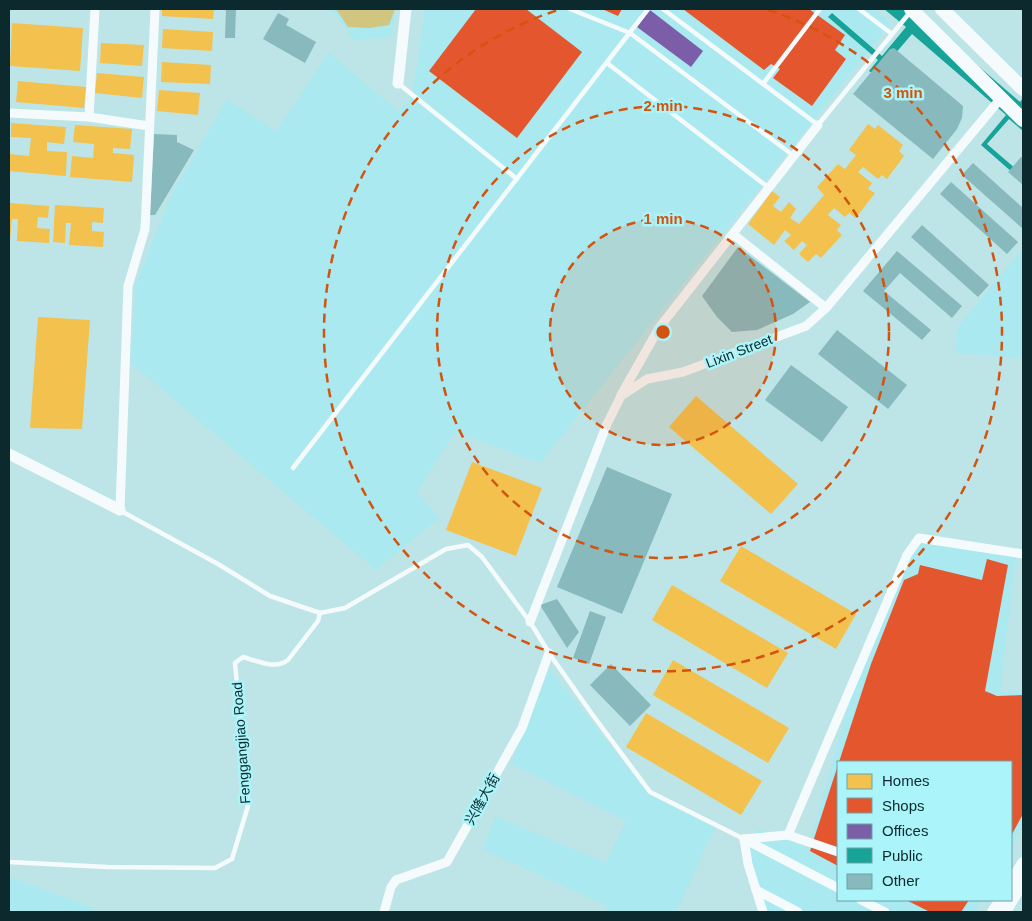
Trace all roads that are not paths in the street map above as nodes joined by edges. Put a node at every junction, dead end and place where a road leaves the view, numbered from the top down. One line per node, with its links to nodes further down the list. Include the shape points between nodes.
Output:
1 (95, 9): 19 (street)
2 (155, 9): 22 (street)
3 (406, 9): 14 (street)
4 (570, 9): 11 (lane)
5 (648, 9): 11 (lane)
6 (663, 9): 15 (lane)
7 (820, 9): 15 (lane)
8 (860, 9): 12 (lane)
9 (911, 9): 12 (lane); 17 (main road)
10 (942, 9): 16 (main road)
11 (630, 33): 13 (lane); 23 (lane)
12 (892, 34): 21 (lane)
13 (607, 62): 24 (lane); 25 (lane)
14 (398, 83): 24 (lane)
15 (763, 84): 21 (lane)
16 (1023, 89)
17 (1001, 98): 20 (main road); 27 (street, Lixin Street)
18 (9, 113): 19 (street)
19 (89, 117): 22 (street)
20 (1023, 120)
21 (818, 125): 23 (street)
22 (150, 126): 31 (street, via 145,229 128,286)
23 (794, 156): 25 (street)
24 (517, 179): 30 (lane)
25 (769, 188): 26 (street)
26 (733, 234): 27 (street); 28 (street, via 659,328)
27 (826, 308): 28 (street, Lixin Street, via 806,326 684,372 647,379)
28 (621, 396): 34 (street, via 607,424)
29 (9, 454): 31 (street)
30 (293, 468)
31 (120, 510): 33 (lane, via 270,596)
32 (1023, 554): 36 (street, via 919,538 907,555)
33 (320, 613): 34 (lane, via 345,608 446,549 468,545 482,557); 39 (lane, Fenggangjiao Road, via 318,621 282,664 243,657 235,663 248,806 232,859 215,868)
34 (530, 622): 35 (lane)
35 (549, 653): 37 (lane, via 650,792); 49 (street, 兴隆大街, via 522,728 447,862 396,880 391,886)
36 (788, 835): 37 (street); 38 (street)
37 (744, 840): 43 (street); 44 (street)
38 (837, 852)
39 (9, 862)
40 (1023, 863): 41 (main road)
41 (1012, 881)
42 (1023, 882): 45 (main road)
43 (837, 887)
44 (756, 890): 50 (street); 51 (street)
45 (1012, 900)
46 (863, 901): 52 (street)
47 (999, 901): 53 (main road)
48 (1012, 901): 54 (main road)
49 (384, 912)
50 (764, 912)
51 (798, 912)
52 (885, 912)
53 (993, 912)
54 (1005, 912)

